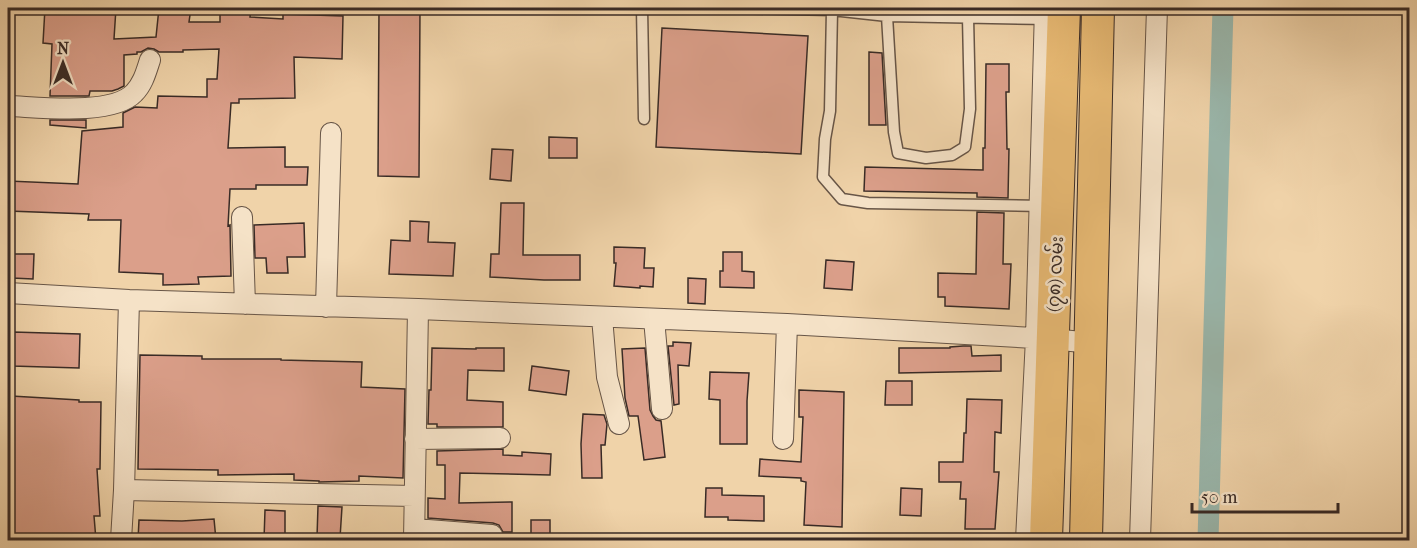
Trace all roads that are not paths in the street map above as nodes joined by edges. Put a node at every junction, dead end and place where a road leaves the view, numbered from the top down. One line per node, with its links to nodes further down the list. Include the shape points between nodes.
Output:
1 (642, 8): 10 (lane)
2 (732, 8): 4 (lane)
3 (1157, 8): 37 (street)
4 (832, 10): 5 (lane); 12 (lane, via 830,111 823,177 842,199 868,203)
5 (886, 16): 6 (lane); 6 (lane, via 898,153 926,158 952,155 965,147 970,109)
6 (968, 16): 7 (lane)
7 (1072, 16): 12 (main road, (၇၈) လမ်း); 23 (main road, (၇၈) လမ်း)
8 (150, 60): 9 (street, via 142,83 124,101 84,109)
9 (8, 106)
10 (644, 119)
11 (331, 133): 17 (street)
12 (1049, 206): 22 (main road, (၇၈) လမ်း)
13 (242, 217): 16 (street)
14 (8, 293): 15 (street)
15 (129, 300): 16 (street); 29 (street)
16 (245, 304): 17 (street)
17 (326, 307): 18 (street)
18 (418, 309): 19 (street); 27 (street)
19 (602, 317): 20 (street); 25 (street, via 608,377)
20 (654, 319): 21 (street); 24 (street)
21 (787, 324): 22 (street); 28 (street)
22 (1044, 339): 23 (street); 34 (street); 35 (main road, (၇၈) လမ်း)
23 (1091, 342): 36 (main road, (၇၈) လမ်း)
24 (662, 409)
25 (619, 424)
26 (500, 438): 27 (street)
27 (415, 439): 30 (street)
28 (783, 439)
29 (124, 490): 30 (street); 33 (street)
30 (414, 496): 31 (street)
31 (415, 535): 32 (street)
32 (492, 536)
33 (122, 540)
34 (1026, 540)
35 (1046, 540)
36 (1086, 540)
37 (1140, 540)

